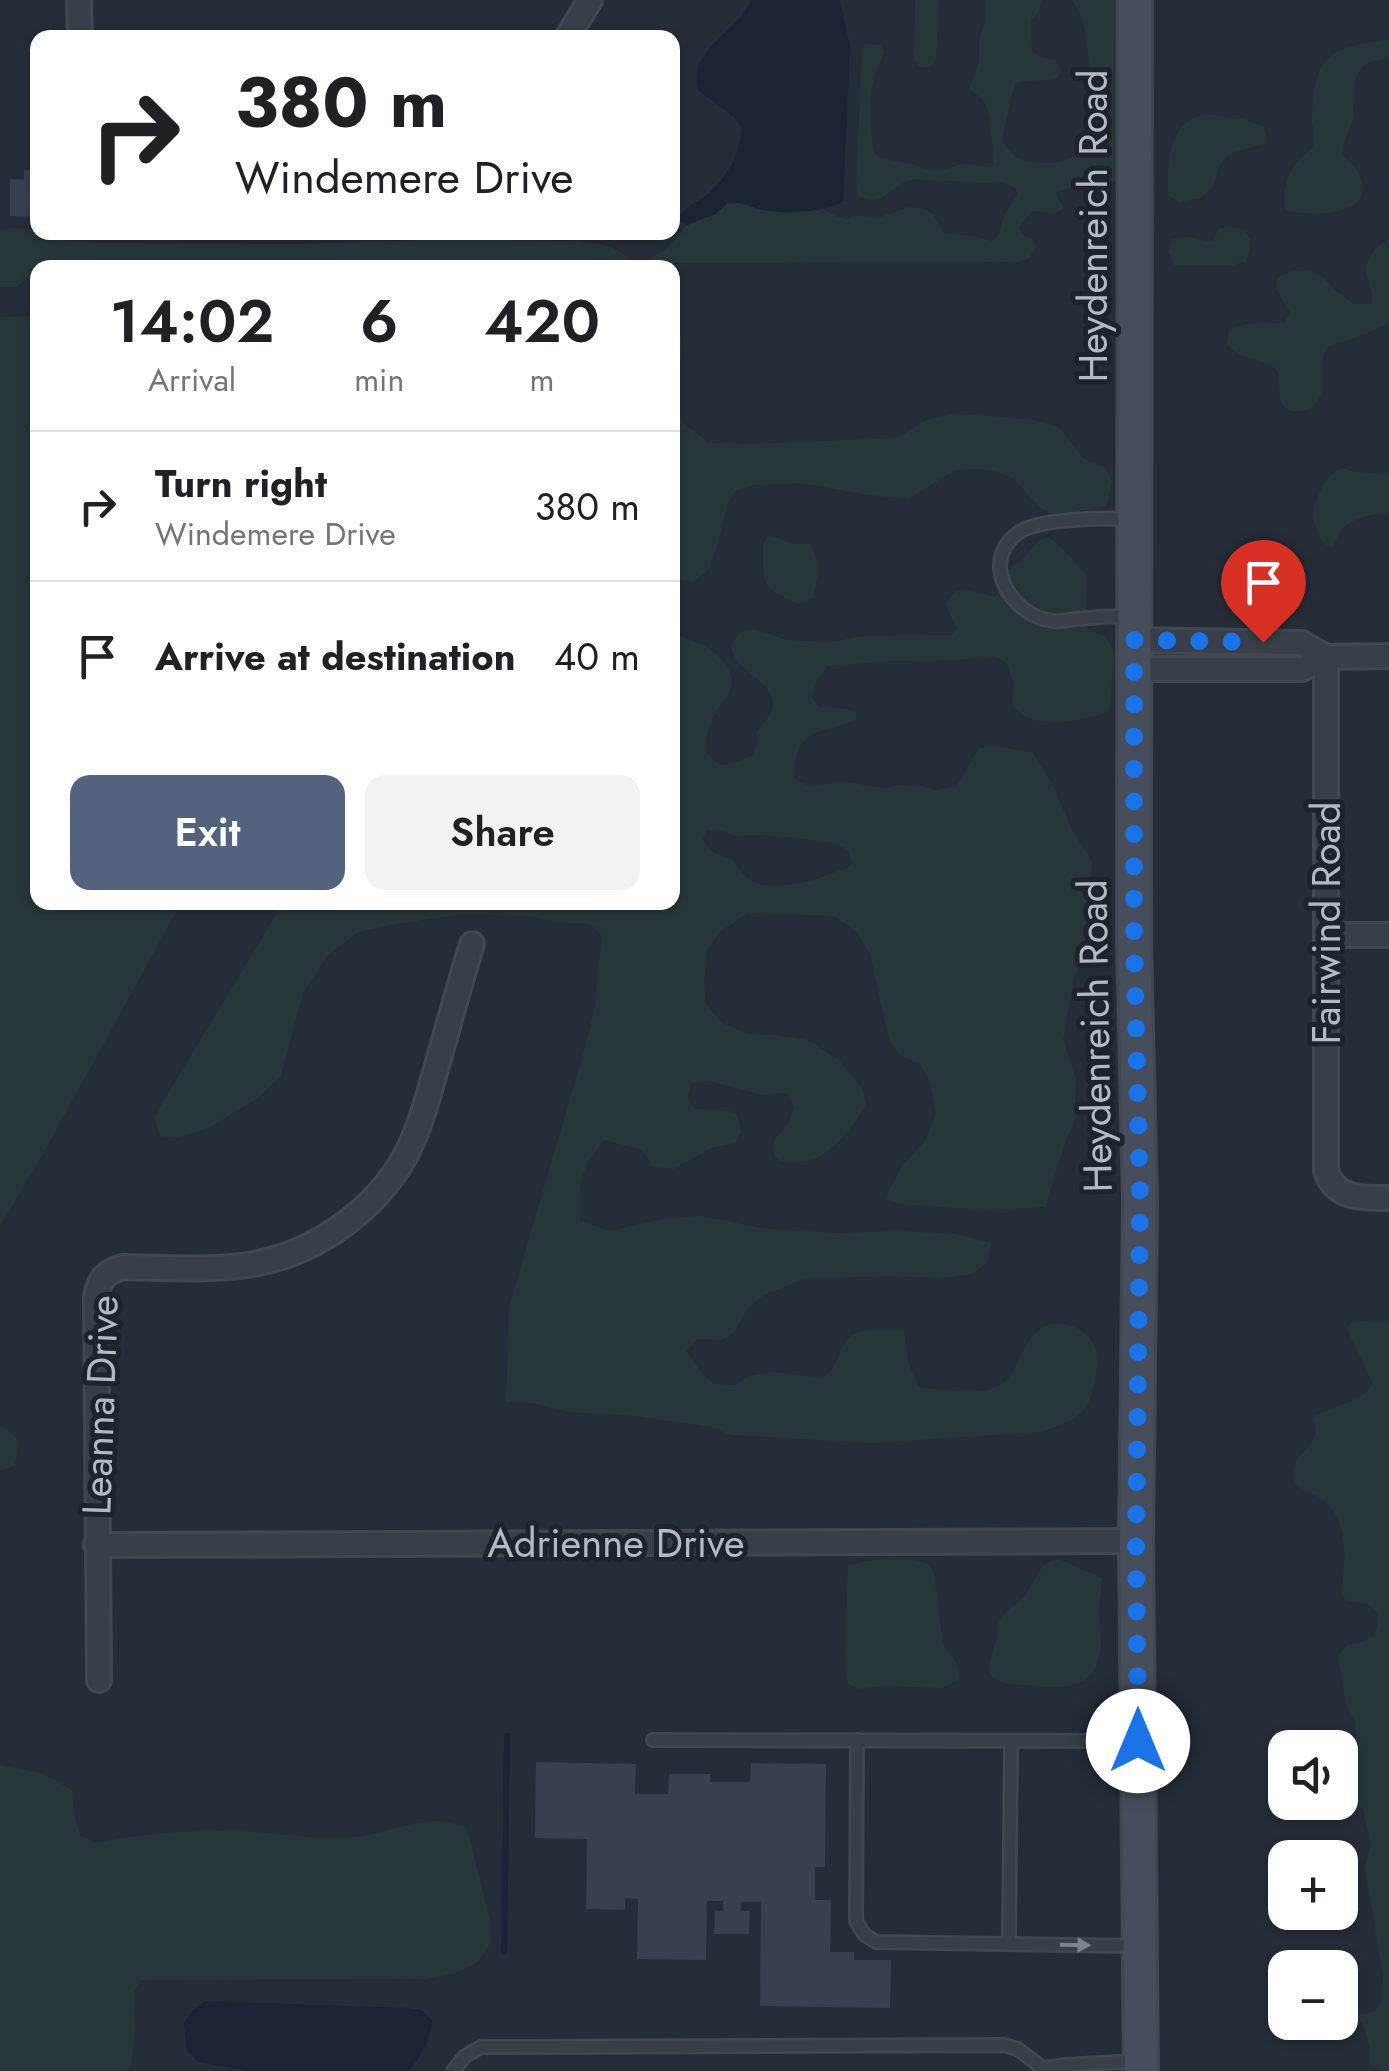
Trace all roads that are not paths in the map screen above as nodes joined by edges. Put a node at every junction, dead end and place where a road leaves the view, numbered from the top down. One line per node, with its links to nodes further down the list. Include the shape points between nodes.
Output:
1 (80, 0): 4 (street)
2 (590, 0): 5 (street)
3 (1135, 0): 6 (street, Heydenreich Road)
4 (80, 30)
5 (572, 30)
6 (1135, 519): 7 (street, Heydenreich Road); 7 (lane, via 1086,518 1022,530 1005,544 1000,560 1000,578 1024,611)
7 (1134, 641): 8 (street, via 1302,643); 14 (street, Heydenreich Road)
8 (1326, 656): 9 (street); 10 (street, Fairwind Road)
9 (1389, 656)
10 (1326, 935): 11 (street); 13 (street, Fairwind Road, via 1326,1172 1342,1193)
11 (1389, 935)
12 (472, 944): 15 (street, Leanna Drive, via 412,1144 368,1204 316,1242 281,1257 203,1268 124,1267 98,1284)
13 (1389, 1198)
14 (1136, 1542): 15 (street, Adrienne Drive); 20 (street, Heydenreich Road)
15 (96, 1545): 16 (street, Leanna Drive)
16 (98, 1680)
17 (653, 1740): 18 (lane)
18 (857, 1740): 19 (lane); 21 (lane, via 856,1920 864,1934 876,1942)
19 (1011, 1741): 20 (lane); 21 (lane)
20 (1138, 1741): 22 (street, Heydenreich Road)
21 (1010, 1944): 22 (lane, one-way to 22)
22 (1140, 1946): 23 (street, Heydenreich Road)
23 (1141, 2066): 24 (lane)
24 (1045, 2070): 25 (lane, via 1004,2045 481,2047)
25 (453, 2071)

